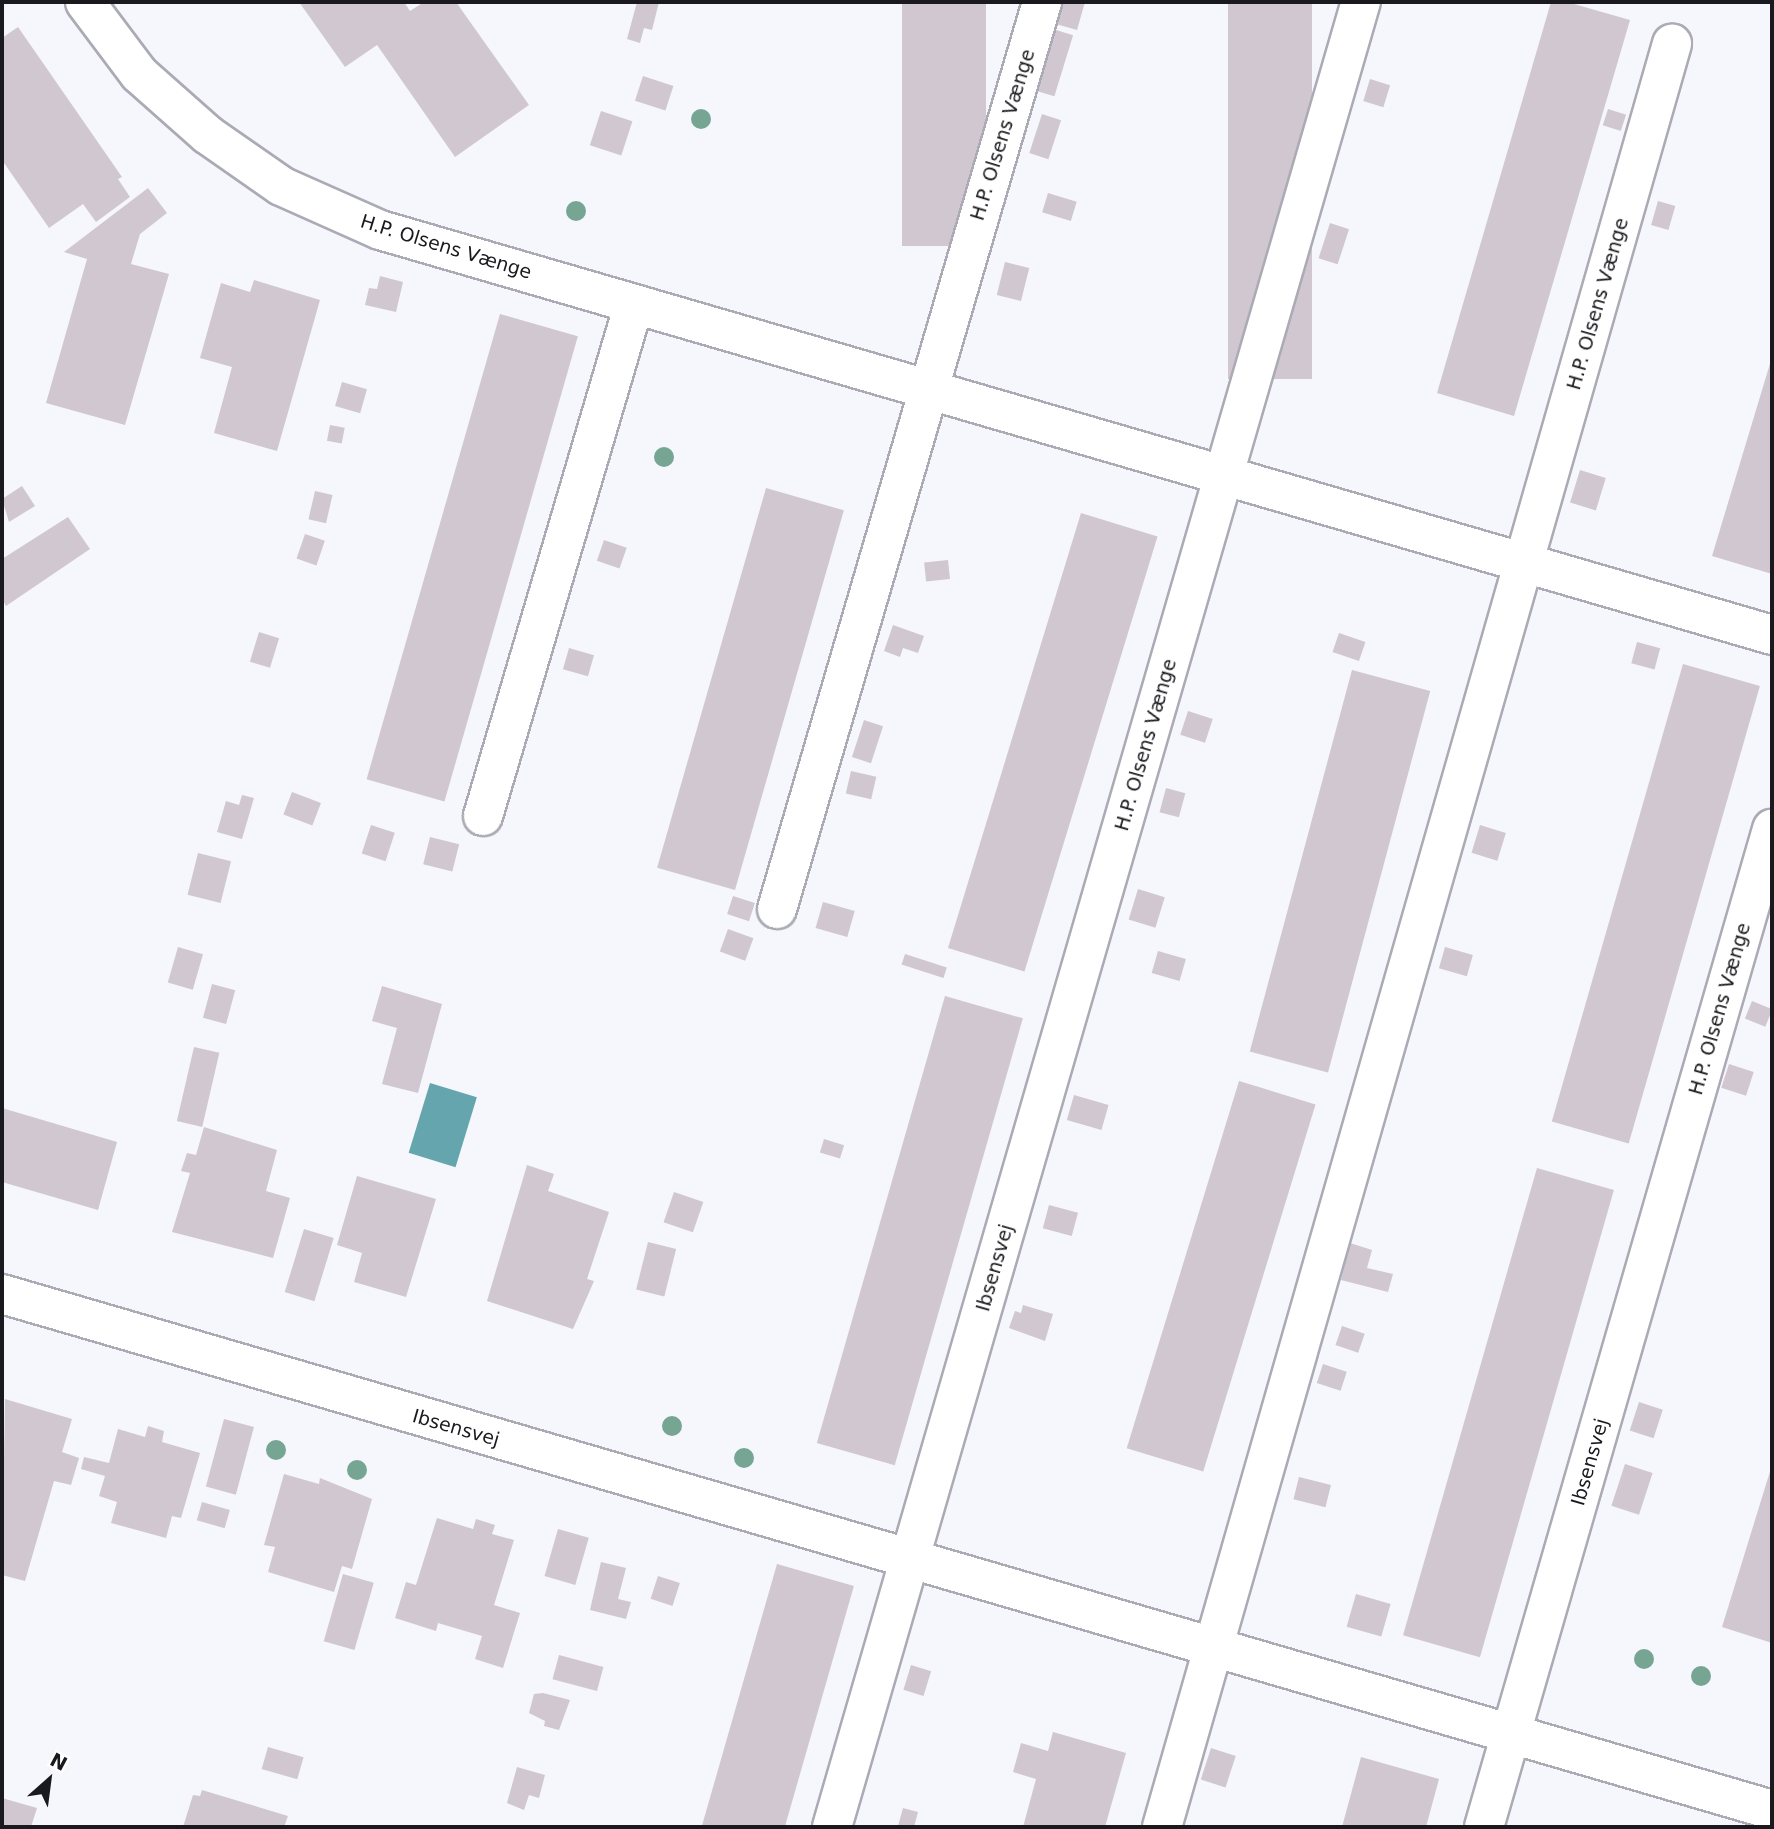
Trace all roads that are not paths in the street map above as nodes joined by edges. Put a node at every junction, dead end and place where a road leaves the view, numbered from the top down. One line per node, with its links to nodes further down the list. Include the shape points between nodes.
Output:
1 (85, 2): 5 (street, H.P. Olsens Vænge, via 139,74 208,135 281,186 380,230)
2 (1042, 2): 6 (street, H.P. Olsens Vænge)
3 (1361, 2): 7 (street, H.P. Olsens Vænge)
4 (1672, 44): 8 (street, H.P. Olsens Vænge)
5 (634, 304): 6 (street, H.P. Olsens Vænge); 10 (street)
6 (927, 389): 7 (street, H.P. Olsens Vænge); 12 (street, H.P. Olsens Vænge)
7 (1224, 476): 8 (street, H.P. Olsens Vænge); 13 (street, H.P. Olsens Vænge)
8 (1524, 563): 9 (street, H.P. Olsens Vænge); 17 (street, H.P. Olsens Vænge)
9 (1772, 635)
10 (483, 816)
11 (1772, 829): 14 (street, H.P. Olsens Vænge)
12 (777, 909)
13 (1068, 1015): 16 (street, Ibsensvej)
14 (1669, 1188): 18 (street, Ibsensvej)
15 (2, 1294): 16 (street, Ibsensvej)
16 (910, 1562): 17 (street, Ibsensvej); 20 (street, Ibsensvej)
17 (1213, 1648): 18 (street, Ibsensvej); 21 (street)
18 (1511, 1735): 19 (street, Ibsensvej); 22 (street, Ibsensvej)
19 (1772, 1810)
20 (832, 1827)
21 (1162, 1827)
22 (1484, 1827)

